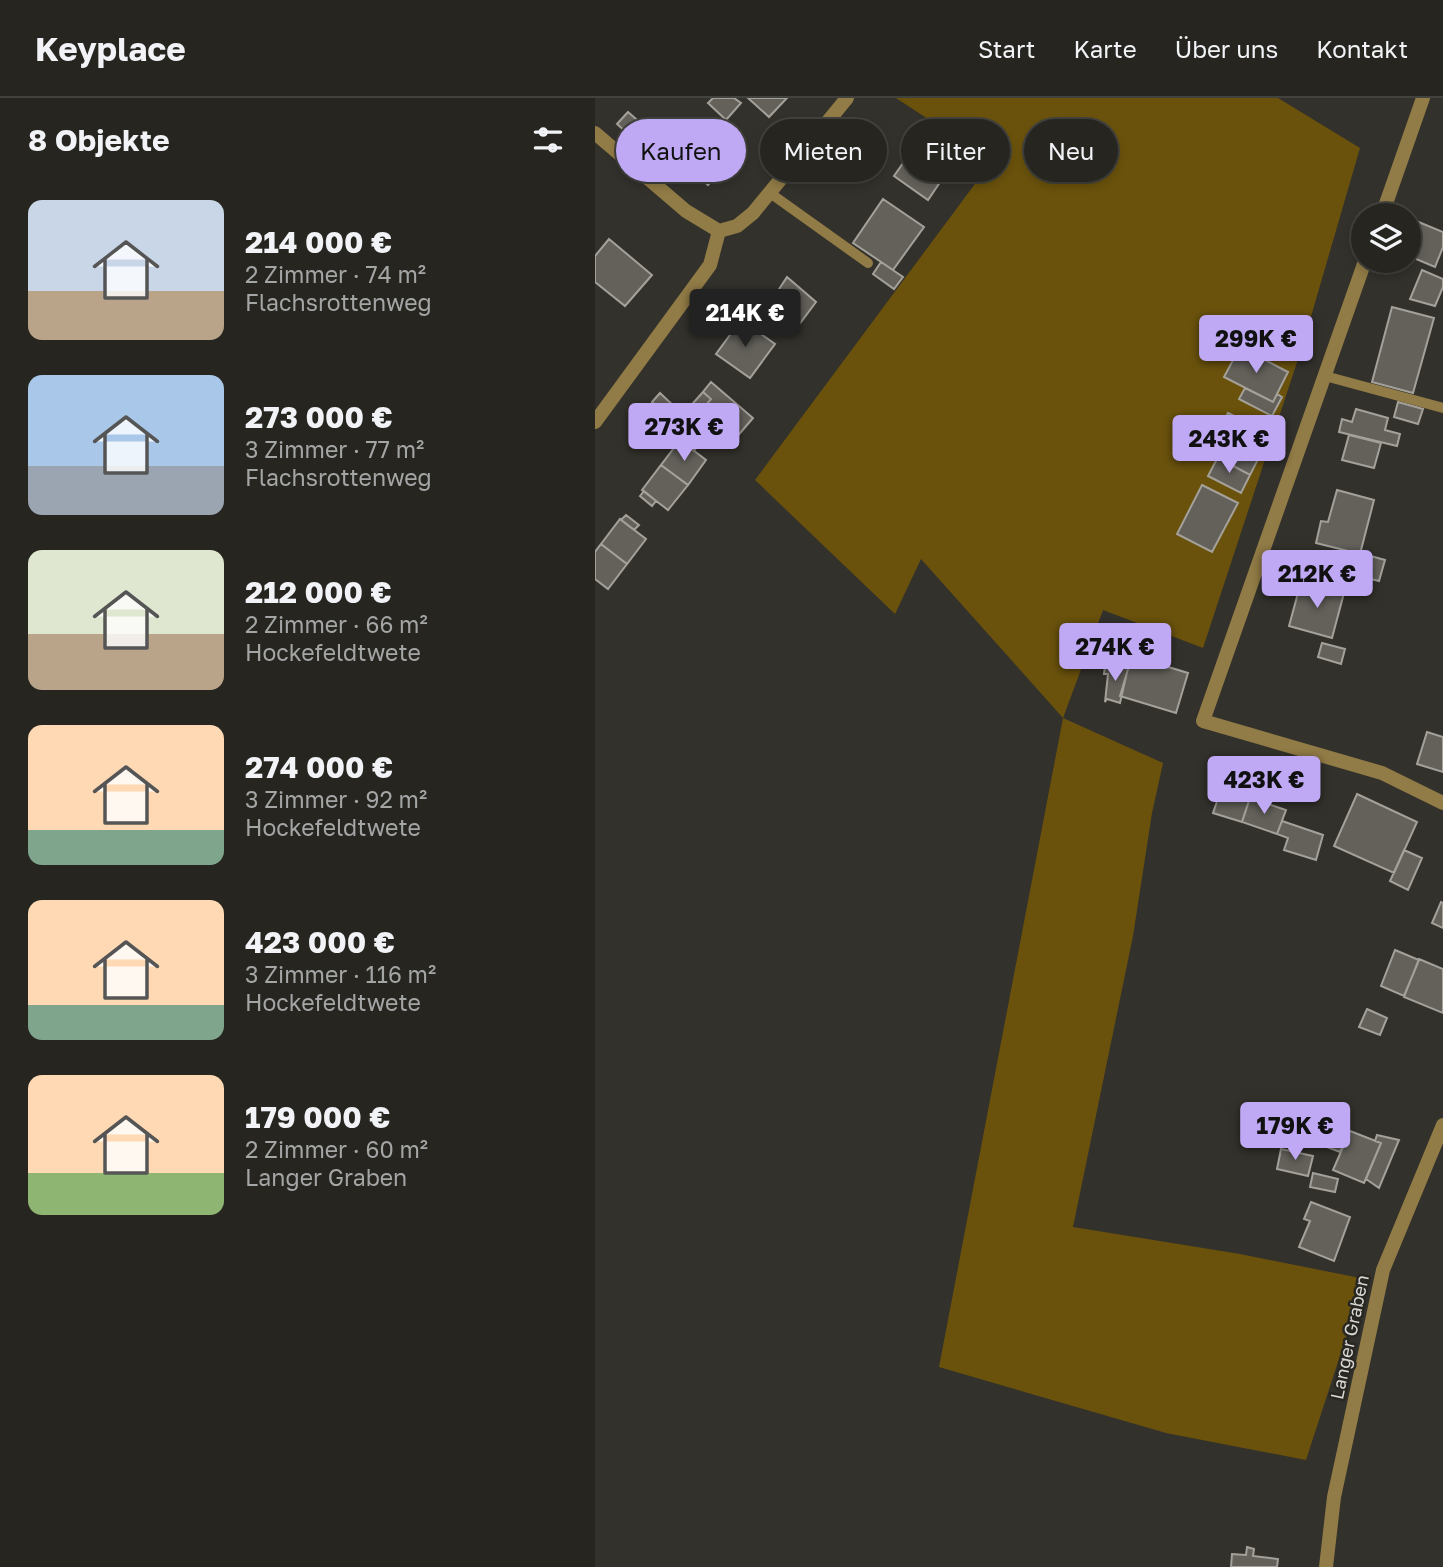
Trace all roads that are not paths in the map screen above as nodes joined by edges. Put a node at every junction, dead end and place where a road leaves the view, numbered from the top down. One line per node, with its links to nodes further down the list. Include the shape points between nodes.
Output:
1 (847, 98): 4 (street)
2 (1423, 98): 5 (street)
3 (595, 133): 6 (street, via 686,211)
4 (770, 192): 6 (street, via 737,226); 7 (lane)
5 (1386, 203)
6 (719, 231): 11 (street, via 710,265)
7 (868, 263)
8 (1362, 273): 9 (street)
9 (1325, 376): 10 (lane); 12 (street, via 1203,721 1382,773)
10 (1443, 408)
11 (595, 422)
12 (1443, 803)
13 (1443, 1125): 14 (street, Langer Graben, via 1383,1270 1334,1497)
14 (1326, 1567)

